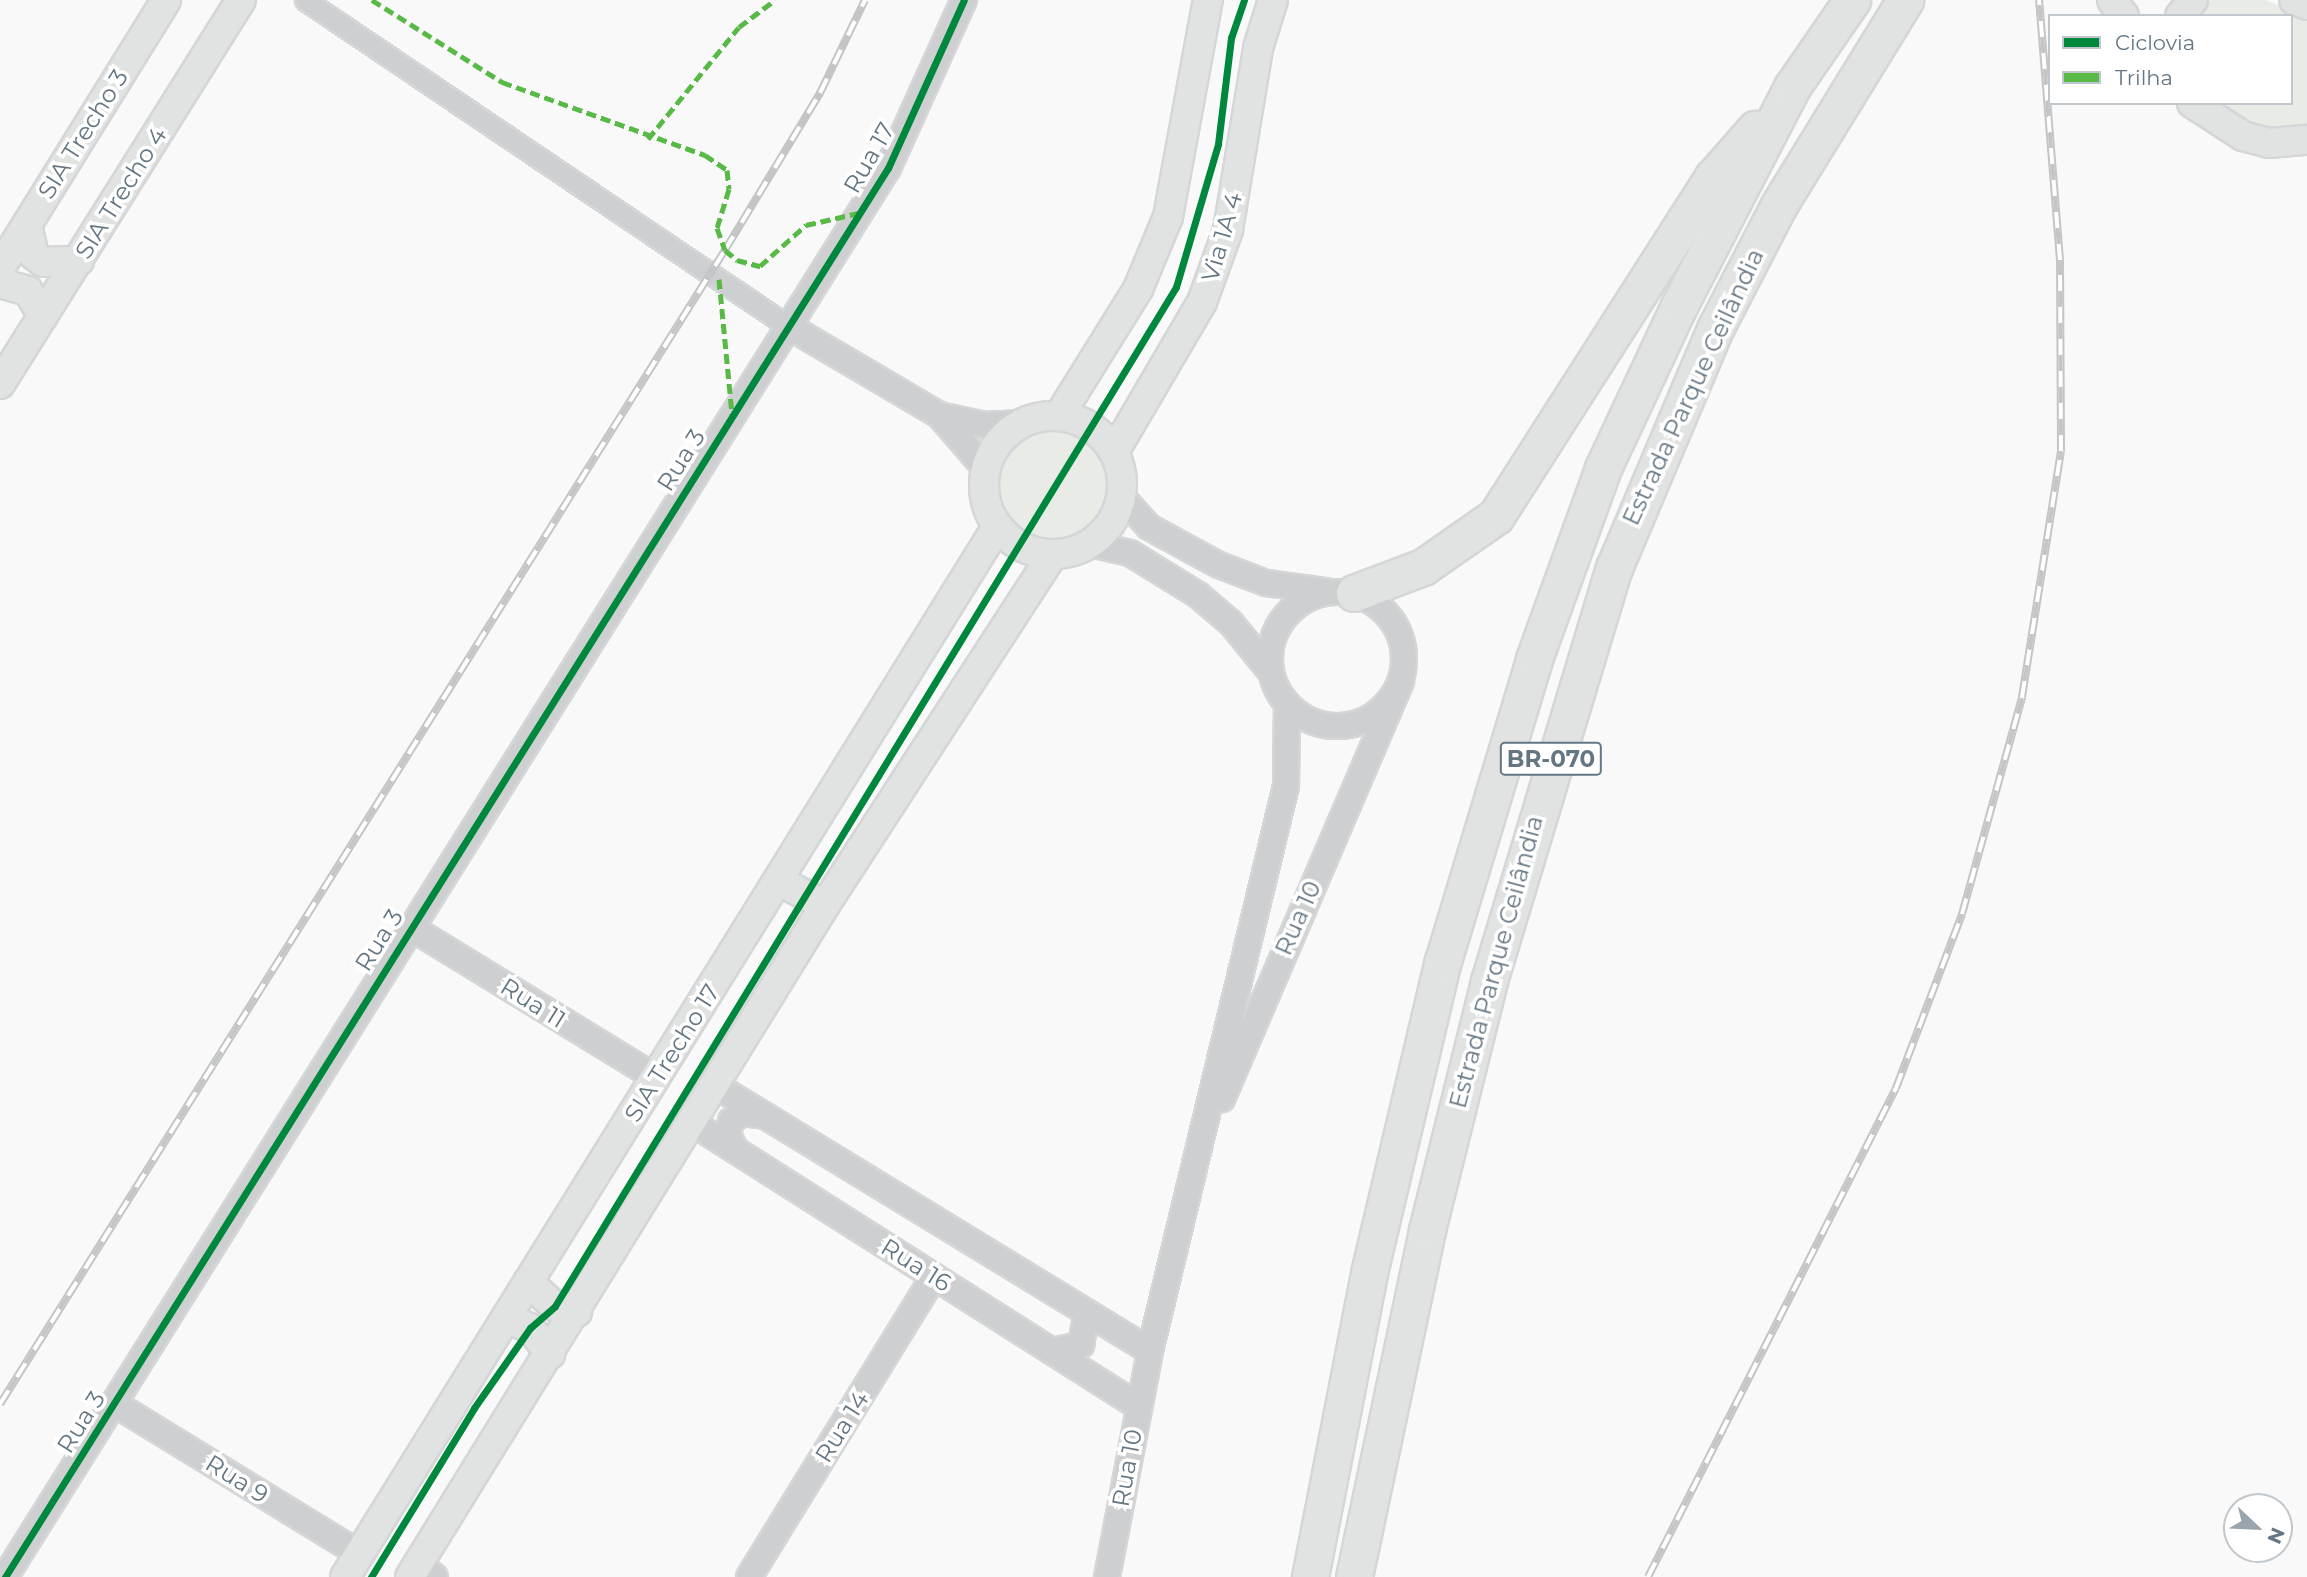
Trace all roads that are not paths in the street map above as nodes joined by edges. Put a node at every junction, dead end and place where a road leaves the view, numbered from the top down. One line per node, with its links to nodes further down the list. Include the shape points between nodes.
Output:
1 (166, 0): 18 (main road, SIA Trecho 3)
2 (241, 0): 19 (main road, SIA Trecho 4)
3 (305, 0): 23 (street)
4 (964, 0): 23 (street, Rua 17, via 888,168)
5 (1273, 0): 28 (main road, Via 1A 4, via 1258,48 1228,230 1202,302)
6 (1852, 0): 13 (highway, Estrada Parque Ceilândia / BR-070)
7 (1905, 0): 63 (highway, Estrada Parque Ceilândia / BR-070, via 1779,205 1716,327 1614,568 1489,981 1427,1230)
8 (2193, 0): 12 (main road)
9 (2294, 0): 11 (main road)
10 (1205, 1): 26 (main road, via 1168,217 1138,289)
11 (2307, 5)
12 (2182, 14)
13 (1792, 87): 34 (highway, via 1713,177 1496,516 1423,567); 62 (highway, Estrada Parque Ceilândia / BR-070, via 1603,468 1534,659 1443,961 1369,1273)
14 (2195, 105): 16 (main road, via 2243,136)
15 (2307, 140): 16 (main road)
16 (2269, 143): 17 (main road)
17 (2307, 160)
18 (27, 225): 19 (main road, via 34,255 43,262); 20 (main road, SIA Trecho 3)
19 (79, 261): 22 (main road, SIA Trecho 4)
20 (0, 268)
21 (0, 283): 22 (main road, via 29,291)
22 (43, 316): 24 (main road, SIA Trecho 4)
23 (788, 326): 25 (street); 40 (street, Rua 3)
24 (0, 384)
25 (939, 415): 27 (street, via 985,425); 29 (street)
26 (1059, 416): 27 (main road); 28 (main road, via 1093,428)
27 (1022, 423): 29 (main road, via 993,450)
28 (1114, 452): 30 (main road)
29 (985, 468): 31 (main road, via 985,499)
30 (1122, 497): 32 (main road, via 1115,516); 34 (street, via 1149,527 1219,565 1266,583)
31 (997, 527): 33 (main road, via 1019,547); 38 (main road, SIA Trecho 17)
32 (1090, 544): 33 (main road); 35 (street, via 1130,553 1198,595 1231,623)
33 (1052, 555): 39 (main road)
34 (1342, 592): 35 (street, via 1290,610 1277,628); 36 (street, via 1391,618 1402,638)
35 (1270, 672): 37 (street)
36 (1401, 682): 37 (street, via 1389,702 1350,726 1304,719); 46 (street, Rua 10)
37 (1287, 704): 46 (street, Rua 10, via 1286,786)
38 (779, 881): 39 (main road); 41 (main road, SIA Trecho 17)
39 (825, 905): 42 (main road)
40 (410, 927): 41 (street, Rua 11); 55 (street, Rua 3)
41 (656, 1078): 48 (main road, SIA Trecho 17)
42 (718, 1087): 43 (street, Rua 16); 44 (main road)
43 (765, 1116): 45 (street, via 742,1113 731,1121); 50 (street, Rua 16)
44 (694, 1124): 45 (street, Rua 16); 49 (main road)
45 (735, 1149): 47 (street, Rua 16)
46 (1200, 1155): 53 (street, Rua 10)
47 (934, 1276): 52 (street, Rua 16); 60 (street, Rua 14)
48 (528, 1282): 49 (main road, via 555,1306); 51 (main road, SIA Trecho 17)
49 (577, 1311): 54 (main road)
50 (1086, 1317): 52 (street, via 1081,1345); 53 (street, Rua 16)
51 (506, 1318): 54 (main road, via 530,1328); 57 (main road, SIA Trecho 17)
52 (1052, 1351): 56 (street, Rua 16)
53 (1150, 1351): 56 (street, Rua 10)
54 (550, 1354): 58 (main road)
55 (116, 1404): 57 (street, Rua 9); 59 (street, Rua 3)
56 (1138, 1406): 61 (street, Rua 10)
57 (352, 1565)
58 (421, 1573)
59 (5, 1577)
60 (749, 1577)
61 (1107, 1577)
62 (1310, 1577)
63 (1354, 1577)

